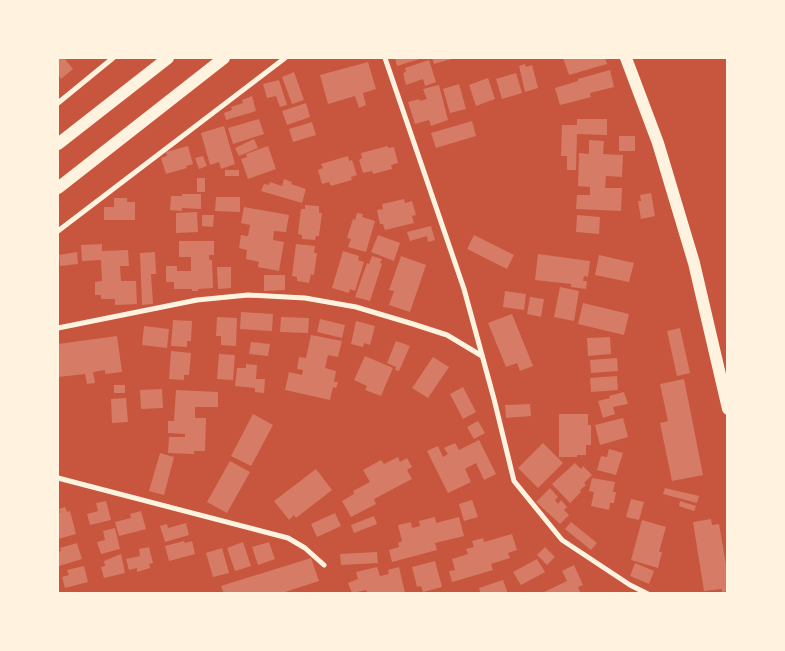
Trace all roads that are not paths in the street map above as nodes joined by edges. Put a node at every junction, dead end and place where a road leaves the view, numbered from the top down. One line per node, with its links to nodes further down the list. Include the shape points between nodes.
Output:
1 (113, 58): 7 (street)
2 (168, 58): 8 (main road)
3 (224, 58): 9 (main road)
4 (285, 58): 10 (street)
5 (385, 58): 12 (street, via 464,289)
6 (626, 58): 13 (main road, via 658,143 694,263)
7 (58, 104)
8 (58, 144)
9 (58, 188)
10 (58, 231)
11 (58, 328): 12 (street, via 197,300 248,295 305,298 356,307 447,335)
12 (482, 356): 16 (street, via 514,481 562,540)
13 (728, 409)
14 (58, 478): 15 (street, via 288,538 306,548)
15 (324, 565)
16 (648, 594)

